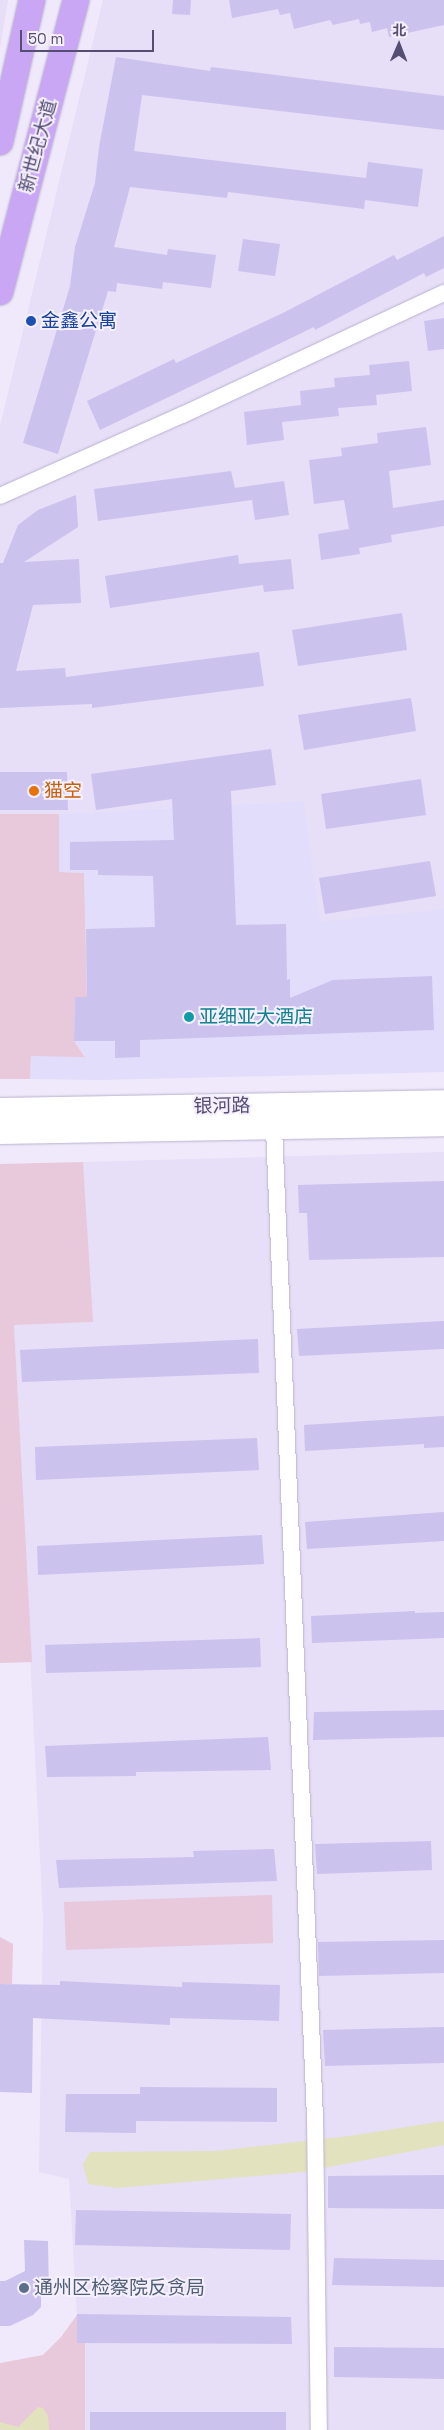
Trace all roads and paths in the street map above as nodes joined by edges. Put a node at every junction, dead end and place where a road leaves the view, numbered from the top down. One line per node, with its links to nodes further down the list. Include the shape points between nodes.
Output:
1 (32, 0): 3 (main road, 新世纪大道)
2 (76, 0): 4 (main road, 新世纪大道)
3 (0, 142)
4 (0, 292)
5 (444, 293): 6 (street)
6 (0, 496)
7 (444, 1102): 8 (main road, 银河路)
8 (0, 1110)
9 (444, 1124): 10 (main road, 银河路)
10 (274, 1128): 11 (main road, 银河路); 12 (street, via 317,2170)
11 (0, 1132)
12 (319, 2430)

